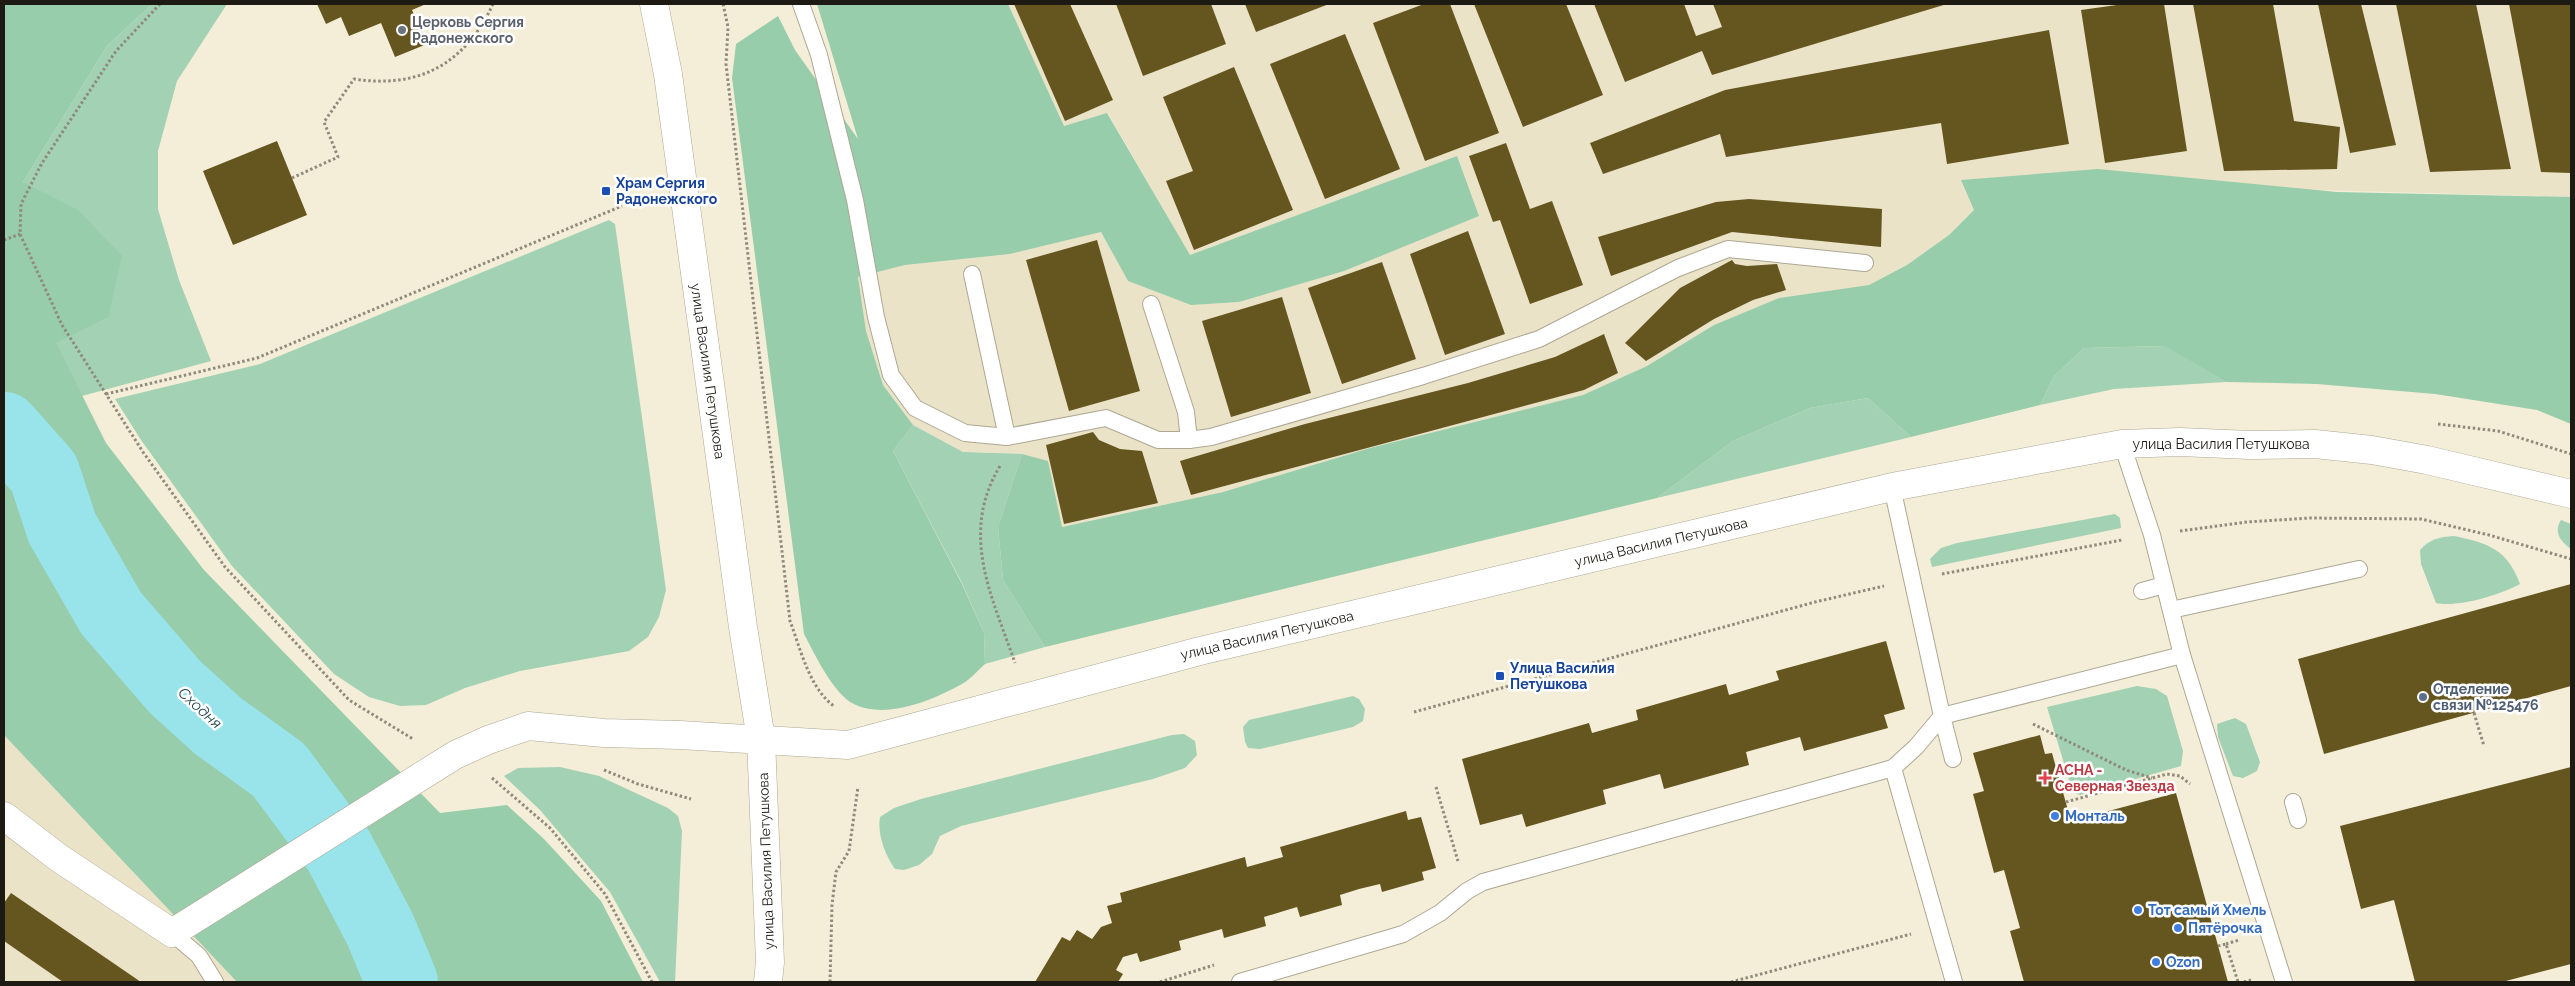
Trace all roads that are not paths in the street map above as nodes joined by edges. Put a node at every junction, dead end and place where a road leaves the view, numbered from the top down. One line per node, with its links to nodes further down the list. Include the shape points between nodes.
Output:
1 (654, 4): 17 (street, улица Василия Петушкова, via 668,74 742,627)
2 (801, 4): 6 (lane, via 819,55 855,200 876,317 891,375 915,408 965,433)
3 (1865, 263): 7 (lane, via 1728,249 1678,268 1539,338 1414,379 1211,437)
4 (972, 274): 6 (lane)
5 (1151, 304): 7 (lane, via 1186,412)
6 (1007, 437): 7 (lane, via 1106,418 1158,440)
7 (1188, 440)
8 (2122, 444): 9 (street, улица Василия Петушкова); 10 (street, улица Василия Петушкова, via 2315,444 2372,450); 12 (lane, via 2152,535)
9 (1892, 487): 16 (lane); 17 (street, улица Василия Петушкова, via 1200,651 848,745)
10 (2571, 494)
11 (2359, 569): 14 (lane)
12 (2164, 585): 13 (lane); 14 (lane)
13 (2142, 591)
14 (2170, 610): 15 (lane)
15 (2182, 655): 16 (lane); 28 (lane)
16 (1942, 716): 18 (lane); 19 (lane, via 1916,747)
17 (761, 739): 23 (street, via 604,733 528,726 455,755); 25 (street, улица Василия Петушкова, via 770,962)
18 (1953, 759)
19 (1892, 768): 26 (lane, via 1483,882 1404,934); 27 (lane)
20 (2293, 802): 22 (lane)
21 (4, 816): 23 (street, via 59,858)
22 (2298, 820)
23 (172, 933): 24 (lane, via 200,956)
24 (215, 982)
25 (768, 982)
26 (1240, 982)
27 (1954, 982)
28 (2284, 982)

